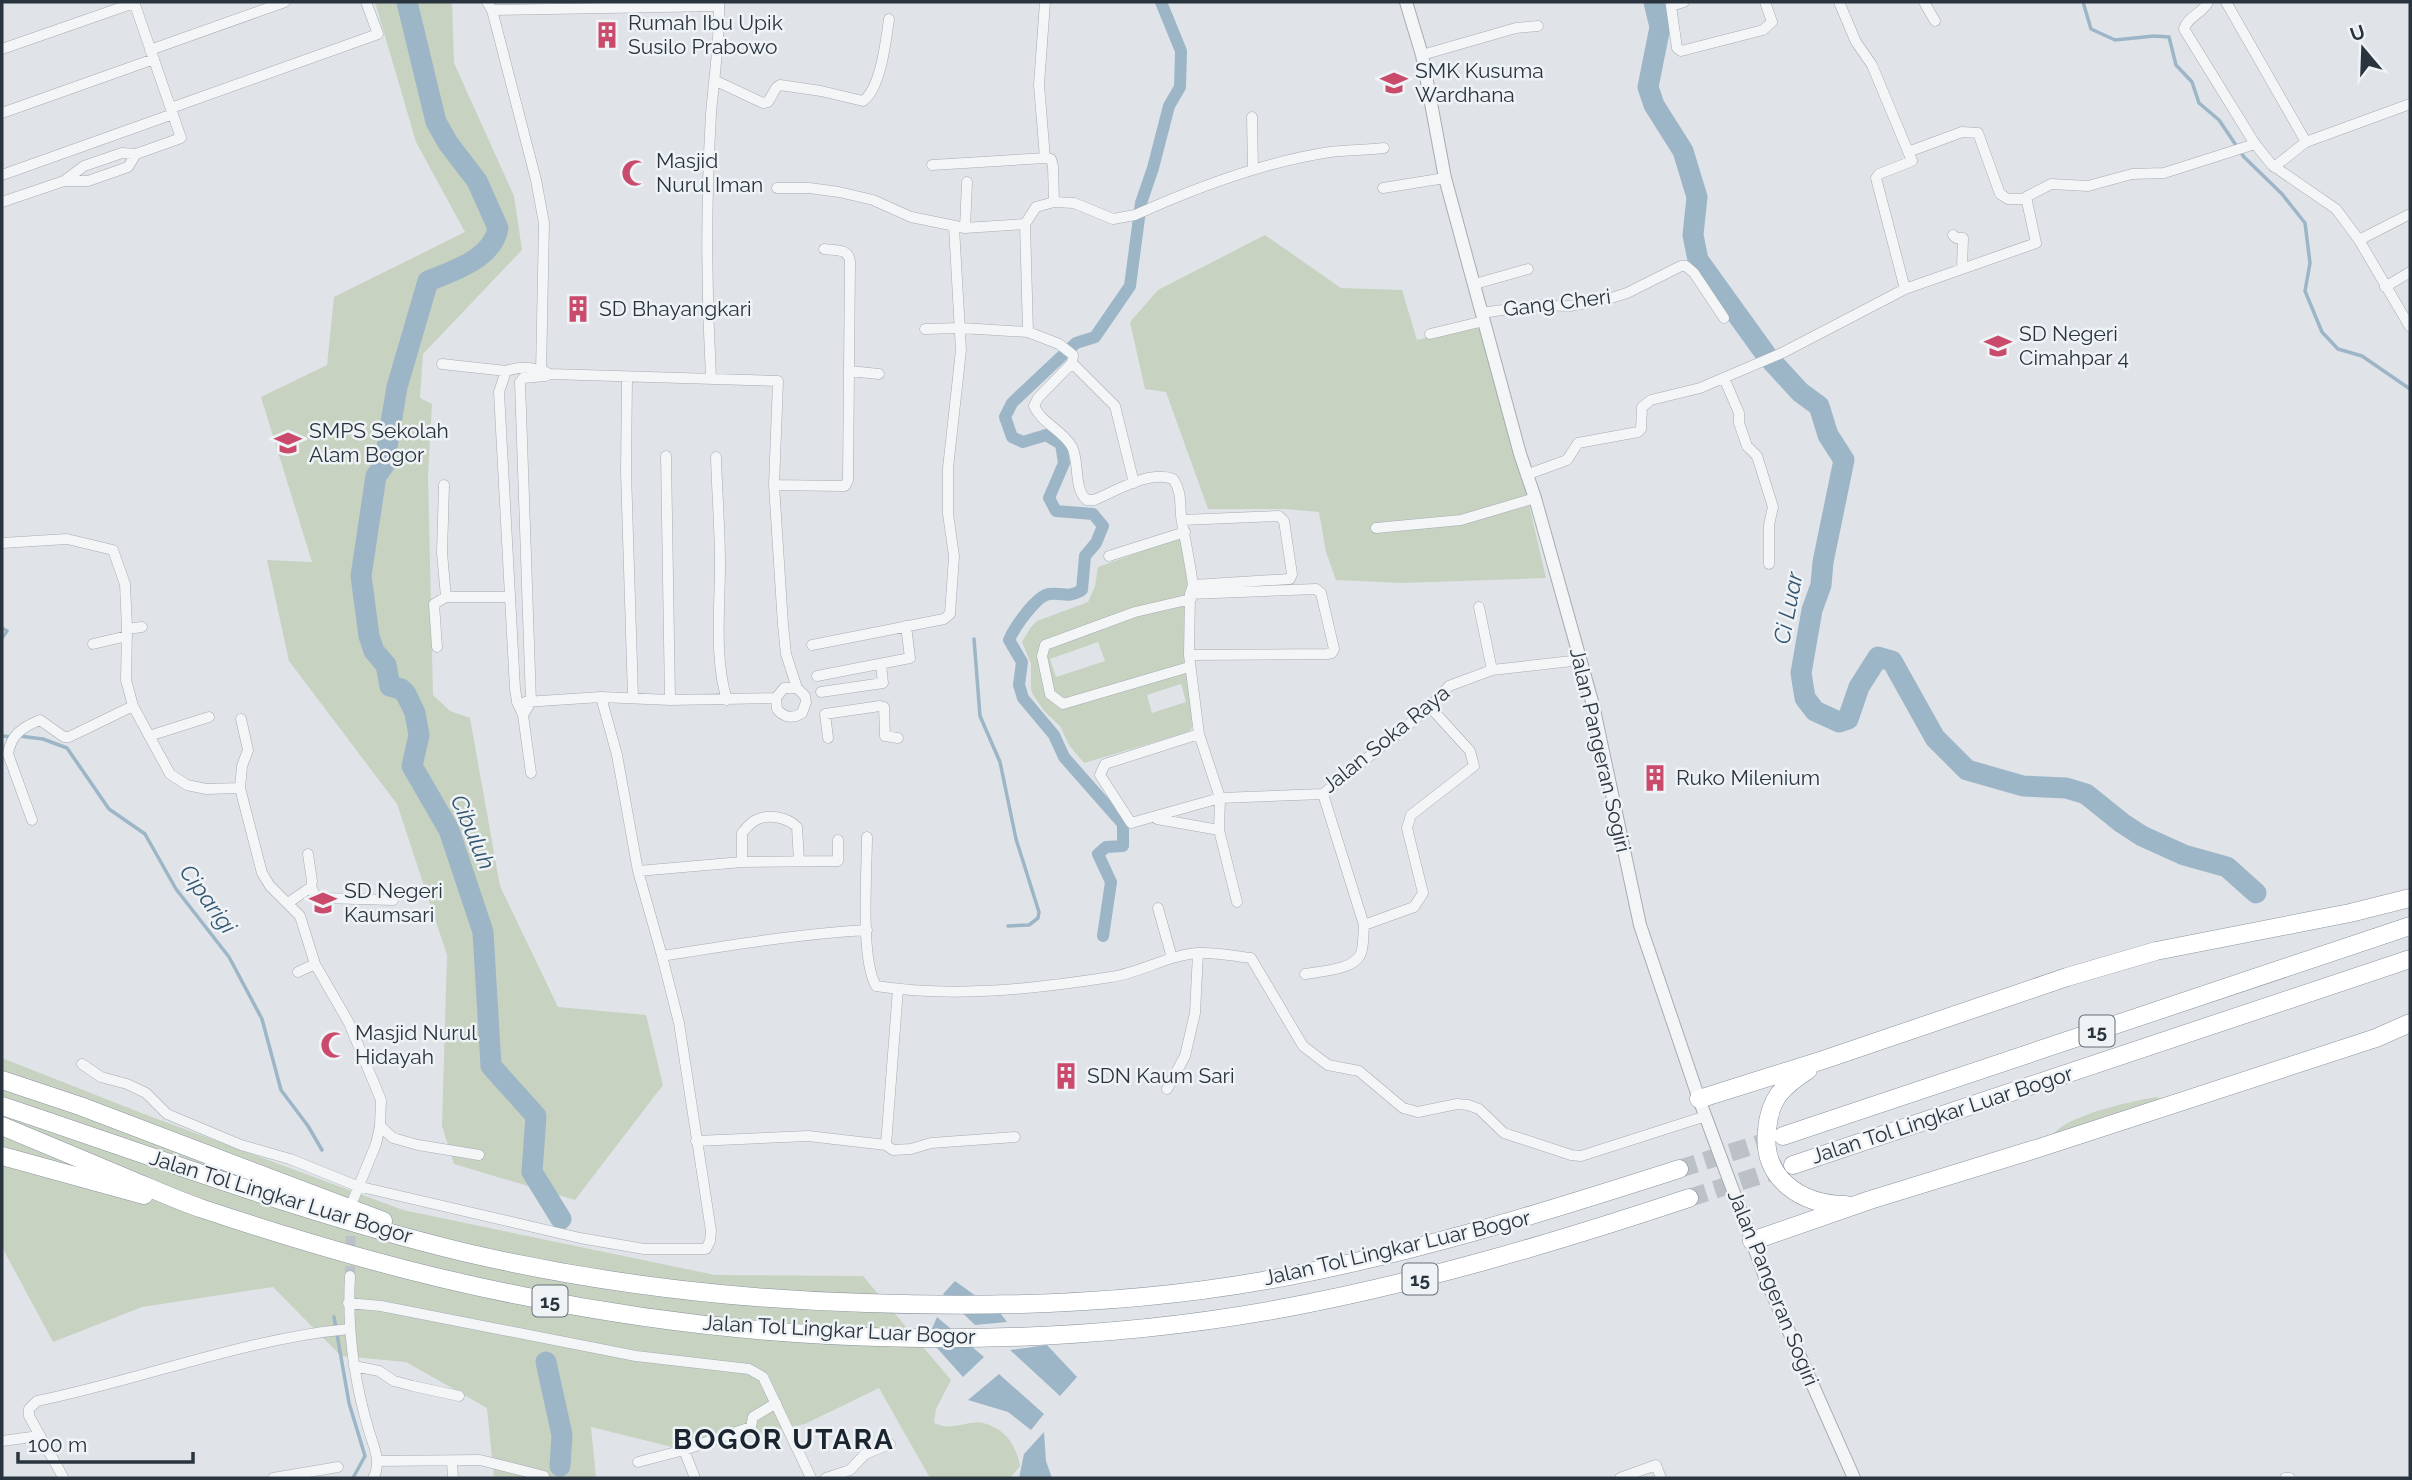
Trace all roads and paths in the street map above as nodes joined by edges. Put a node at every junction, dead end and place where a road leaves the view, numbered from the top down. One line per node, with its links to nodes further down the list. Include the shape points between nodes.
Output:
1 (285, 2): 18 (street)
2 (366, 2): 22 (street, via 378,33)
3 (1045, 2): 30 (street, via 1039,85)
4 (1406, 2): 19 (street, Jalan Pangeran Sogiri)
5 (1684, 2): 6 (street, via 1671,6 1681,51 1763,30 1772,22)
6 (1765, 2)
7 (1839, 2): 28 (street, via 1856,42 1872,65)
8 (1924, 2): 15 (street)
9 (2208, 2): 26 (street, via 2184,29)
10 (2226, 2): 25 (street)
11 (134, 3): 17 (street); 18 (street)
12 (719, 4): 13 (street); 20 (street)
13 (489, 6): 66 (street, via 544,223)
14 (889, 19): 20 (street, via 884,54 873,88 863,101 780,85 763,103)
15 (1935, 21)
16 (1538, 26): 19 (street)
17 (2, 49)
18 (152, 54): 22 (street); 23 (street)
19 (1422, 55): 35 (street, Jalan Pangeran Sogiri)
20 (716, 82): 69 (street, via 708,229)
21 (2410, 104): 25 (street)
22 (172, 111): 29 (street, via 181,138); 34 (street)
23 (2, 113)
24 (1252, 117): 33 (street)
25 (2306, 142): 32 (street)
26 (2251, 145): 32 (street); 40 (street, via 2164,173 2132,174 2088,186 2051,184)
27 (1384, 148): 33 (street, via 1333,152)
28 (1908, 152): 40 (street, via 1962,132 1978,133 2000,194); 54 (street, via 1912,161 1877,178)
29 (136, 154): 36 (street, via 122,153 84,166); 36 (street, via 128,167 88,181)
30 (1045, 158): 31 (street); 42 (street, via 1051,159 1053,166)
31 (932, 165)
32 (2274, 167): 47 (street, via 2336,209)
33 (1253, 168): 42 (street, via 1135,215 1113,219 1074,202)
34 (2, 175)
35 (1445, 178): 39 (street); 52 (street, Jalan Pangeran Sogiri)
36 (64, 181): 41 (street)
37 (967, 182): 45 (street)
38 (777, 188): 45 (street, via 839,192 873,200 911,217)
39 (1383, 188)
40 (2026, 199): 50 (street, via 2036,243)
41 (2, 202)
42 (1054, 202): 44 (street, via 1035,207)
43 (2410, 214): 47 (street)
44 (1025, 224): 45 (street); 60 (street)
45 (959, 227): 58 (street)
46 (1953, 235): 50 (street, via 1963,238)
47 (2359, 240): 53 (street)
48 (824, 249): 65 (street, via 849,255)
49 (1528, 269): 52 (street)
50 (1962, 269): 54 (street)
51 (2410, 272): 53 (street)
52 (1475, 284): 55 (street, Jalan Pangeran Sogiri)
53 (2385, 287): 57 (street)
54 (1905, 289): 70 (street)
55 (1483, 317): 56 (street, Gang Cheri, via 1533,305 1570,306 1608,299 1686,266); 61 (street); 73 (street, Jalan Pangeran Sogiri)
56 (1724, 318)
57 (2410, 327)
58 (961, 328): 59 (street); 60 (street); 88 (street, via 948,468 954,556 950,614)
59 (925, 329)
60 (1028, 332): 62 (street, via 1059,344)
61 (1430, 334)
62 (1072, 359): 74 (street, via 1115,406); 74 (street, via 1038,398 1036,411 1073,448 1085,499 1094,500)
63 (442, 364): 64 (street)
64 (506, 371): 66 (street, via 516,368); 86 (street, via 499,392)
65 (849, 371): 67 (street); 76 (street, via 847,483)
66 (544, 374): 68 (street); 109 (street, via 523,377 520,382)
67 (879, 374)
68 (627, 377): 69 (street); 104 (street, via 625,472)
69 (711, 377): 76 (street, via 778,381)
70 (1724, 379): 73 (street, via 1651,400 1642,407 1638,432 1578,443 1566,460); 83 (street, via 1773,507)
71 (666, 456): 106 (street)
72 (716, 457): 107 (street, via 718,622)
73 (1526, 475): 77 (street, Jalan Pangeran Sogiri)
74 (1134, 483): 78 (street, via 1161,476 1173,479 1182,502)
75 (444, 485): 85 (street)
76 (774, 485): 101 (street, via 786,654)
77 (1535, 498): 79 (street, via 1461,520); 95 (street, Jalan Pangeran Sogiri)
78 (1182, 520): 80 (street); 84 (street, via 1279,516 1284,521 1292,574 1290,579)
79 (1376, 528)
80 (1185, 532): 82 (street); 84 (street)
81 (2, 543): 90 (street, via 67,539 113,550 125,583)
82 (1109, 556)
83 (1769, 564)
84 (1191, 593): 94 (street); 94 (street, via 1316,589 1321,593 1334,649 1327,654); 97 (street, via 1045,645 1042,656 1050,694 1063,704)
85 (446, 597): 86 (street); 93 (street, via 434,604)
86 (510, 597): 108 (street)
87 (1479, 607): 98 (street)
88 (906, 626): 92 (street); 96 (street, via 911,657)
89 (142, 627): 90 (street)
90 (127, 633): 91 (street); 110 (street, via 126,680)
91 (93, 644)
92 (812, 645)
93 (437, 647)
94 (1189, 655): 97 (street)
95 (1581, 660): 98 (street, Jalan Soka Raya); 158 (street, Jalan Pangeran Sogiri, via 1640,925)
96 (881, 665): 99 (street); 100 (street, via 883,683)
97 (1189, 667): 116 (street)
98 (1492, 670): 112 (street, Jalan Soka Raya, via 1449,687)
99 (817, 676)
100 (871, 686): 102 (street); 111 (street)
101 (797, 688): 105 (street, via 784,688); 105 (street, via 806,702 797,716 780,714)
102 (821, 692)
103 (601, 697): 104 (street); 109 (street); 132 (street, via 617,754)
104 (633, 697): 106 (street)
105 (776, 698): 107 (street)
106 (670, 700): 107 (street)
107 (727, 700)
108 (517, 702): 109 (street); 113 (street)
109 (531, 702): 113 (street)
110 (133, 706): 117 (street); 125 (street, via 69,737 40,720 20,728 8,754)
111 (875, 706): 118 (street, via 825,714); 119 (street, via 884,707 885,736)
112 (1430, 707): 122 (street, Jalan Soka Raya); 139 (street, via 1470,751 1474,766 1410,815 1407,828 1423,893 1413,907)
113 (523, 715): 120 (street)
114 (209, 717): 117 (street)
115 (241, 719): 121 (street, via 248,750)
116 (1199, 734): 123 (street); 124 (street, via 1113,760 1101,769 1100,775 1131,823)
117 (149, 736): 121 (street, via 170,775 187,785)
118 (828, 738)
119 (898, 738)
120 (531, 773)
121 (240, 788): 137 (street, via 262,873)
122 (1323, 794): 123 (street, Jalan Soka Raya); 139 (street)
123 (1220, 798): 124 (street, Jalan Soka Raya); 126 (street)
124 (1153, 818): 126 (street)
125 (32, 820)
126 (1219, 830): 136 (street)
127 (867, 837): 141 (street)
128 (838, 840): 130 (street, via 838,861)
129 (308, 853): 133 (street)
130 (799, 861): 131 (street); 131 (street, via 797,827 778,817 755,820 741,833)
131 (743, 862): 132 (street)
132 (638, 871): 143 (street)
133 (311, 887): 135 (street, via 322,898); 137 (street)
134 (2410, 898): 151 (highway, via 2156,951)
135 (393, 900)
136 (1237, 902)
137 (288, 903): 146 (street, via 300,916)
138 (1158, 908): 144 (street)
139 (1364, 925): 148 (street, via 1361,954 1354,964)
140 (2410, 926): 161 (highway, Jalan Tol Lingkar Luar Bogor / 15)
141 (867, 930): 143 (street, via 757,940); 149 (street, via 870,975 876,986)
142 (1198, 953): 144 (street); 155 (street, via 1195,1013 1185,1056); 158 (street, via 1251,958 1303,1046 1328,1065 1359,1070 1403,1108 1418,1112 1468,1105 1479,1109 1504,1133 1581,1156)
143 (663, 956): 163 (street)
144 (1172, 958): 149 (street, via 1113,977 983,992)
145 (2410, 959): 167 (highway, Jalan Tol Lingkar Luar Bogor / 15)
146 (315, 964): 147 (street); 160 (street, via 349,1023 381,1100)
147 (298, 972)
148 (1305, 974)
149 (898, 989): 164 (street)
150 (2410, 1023): 171 (highway, via 2376,1038)
151 (1824, 1060): 158 (highway); 171 (highway, via 1793,1079 1778,1095 1769,1114 1767,1154 1788,1188 1806,1199 1825,1205)
152 (82, 1064): 169 (street, via 102,1077 146,1093 167,1114)
153 (2, 1069): 157 (highway)
154 (2, 1080): 157 (highway)
155 (1167, 1089)
156 (2, 1105): 175 (highway, Jalan Tol Lingkar Luar Bogor / 15, via 341,1220)
157 (80, 1106): 175 (highway)
158 (1702, 1108): 174 (street, Jalan Pangeran Sogiri)
159 (2, 1126): 173 (highway, Jalan Tol Lingkar Luar Bogor / 15)
160 (380, 1126): 165 (street, via 393,1138); 169 (street)
161 (1783, 1136)
162 (1015, 1137): 164 (street, via 931,1143 911,1149 893,1150)
163 (696, 1141): 164 (street, via 808,1136); 169 (street, via 711,1236 706,1249 644,1248 580,1238)
164 (886, 1145)
165 (479, 1155)
166 (2, 1156): 173 (highway)
167 (1793, 1165)
168 (1679, 1169): 175 (highway, Jalan Tol Lingkar Luar Bogor / 15, via 1466,1235 1260,1281 1021,1306 801,1301 606,1280)
169 (358, 1186): 172 (street)
170 (1689, 1198): 173 (highway, Jalan Tol Lingkar Luar Bogor / 15, via 1570,1238 1376,1290 1264,1311 1143,1327 920,1338 731,1327 526,1297 362,1258)
171 (1870, 1200): 174 (highway)
172 (351, 1205)
173 (198, 1208)
174 (1752, 1241): 200 (street, Jalan Pangeran Sogiri)
175 (465, 1252)
176 (350, 1276): 177 (street)
177 (348, 1303): 178 (street); 181 (street, via 636,1356 749,1368 763,1377)
178 (346, 1329): 179 (street); 182 (street, via 321,1331 37,1401 29,1416)
179 (354, 1366): 180 (street, via 379,1371 413,1387); 186 (street)
180 (459, 1396)
181 (776, 1404): 185 (street, via 753,1417 751,1427); 196 (street)
182 (39, 1436): 183 (street); 191 (street)
183 (2, 1441)
184 (890, 1444): 197 (street, via 865,1454 850,1471)
185 (684, 1450): 188 (street); 195 (street)
186 (378, 1461): 187 (street); 193 (street)
187 (452, 1462): 190 (street, via 481,1460); 194 (street)
188 (638, 1462)
189 (338, 1468): 192 (street)
190 (544, 1476)
191 (63, 1477)
192 (273, 1478)
193 (373, 1478)
194 (453, 1478)
195 (695, 1478)
196 (811, 1478)
197 (826, 1478)
198 (1620, 1478): 199 (street, via 1656,1465)
199 (1661, 1478)
200 (1854, 1478)

